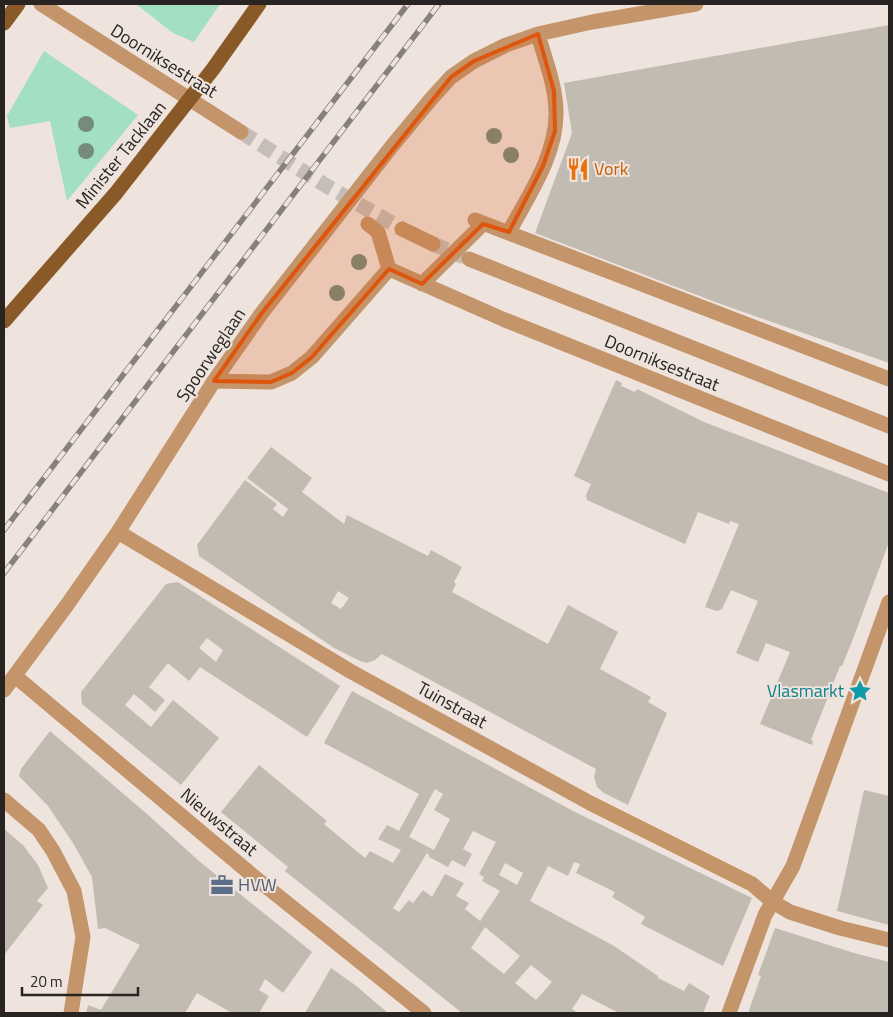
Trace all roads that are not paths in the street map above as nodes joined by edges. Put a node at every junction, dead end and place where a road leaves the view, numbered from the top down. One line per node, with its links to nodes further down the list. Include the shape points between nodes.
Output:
1 (18, 4): 5 (main road)
2 (41, 4): 7 (street, Doorniksestraat)
3 (258, 4): 15 (main road, Minister Tacklaan, via 116,193)
4 (696, 4): 6 (street, Spoorweglaan)
5 (4, 23)
6 (538, 34): 10 (street, via 554,91 555,130 544,166); 17 (street, Spoorweglaan, via 474,61 431,99 260,314)
7 (241, 132)
8 (368, 224): 13 (street, via 378,232)
9 (402, 229): 11 (street)
10 (509, 232): 14 (street, via 479,222); 16 (street)
11 (433, 244)
12 (469, 259): 18 (street, Doorniksestraat)
13 (389, 269): 14 (street, Doorniksestraat); 17 (street, via 312,357 292,373 271,382)
14 (422, 284): 19 (street, Doorniksestraat)
15 (4, 322)
16 (889, 379)
17 (214, 381): 20 (street, Spoorweglaan)
18 (889, 426)
19 (889, 474)
20 (118, 532): 22 (street, Spoorweglaan); 25 (street, Tuinstraat, via 350,671 590,803 752,884)
21 (889, 602): 25 (street, via 793,866)
22 (15, 676): 23 (street, Spoorweglaan); 28 (street, Nieuwstraat, via 252,875)
23 (4, 690)
24 (4, 800): 27 (street, via 39,830 74,891 83,937)
25 (772, 902): 26 (street, Tuinstraat, via 790,912); 29 (street)
26 (889, 940)
27 (70, 1013)
28 (424, 1013)
29 (729, 1013)

